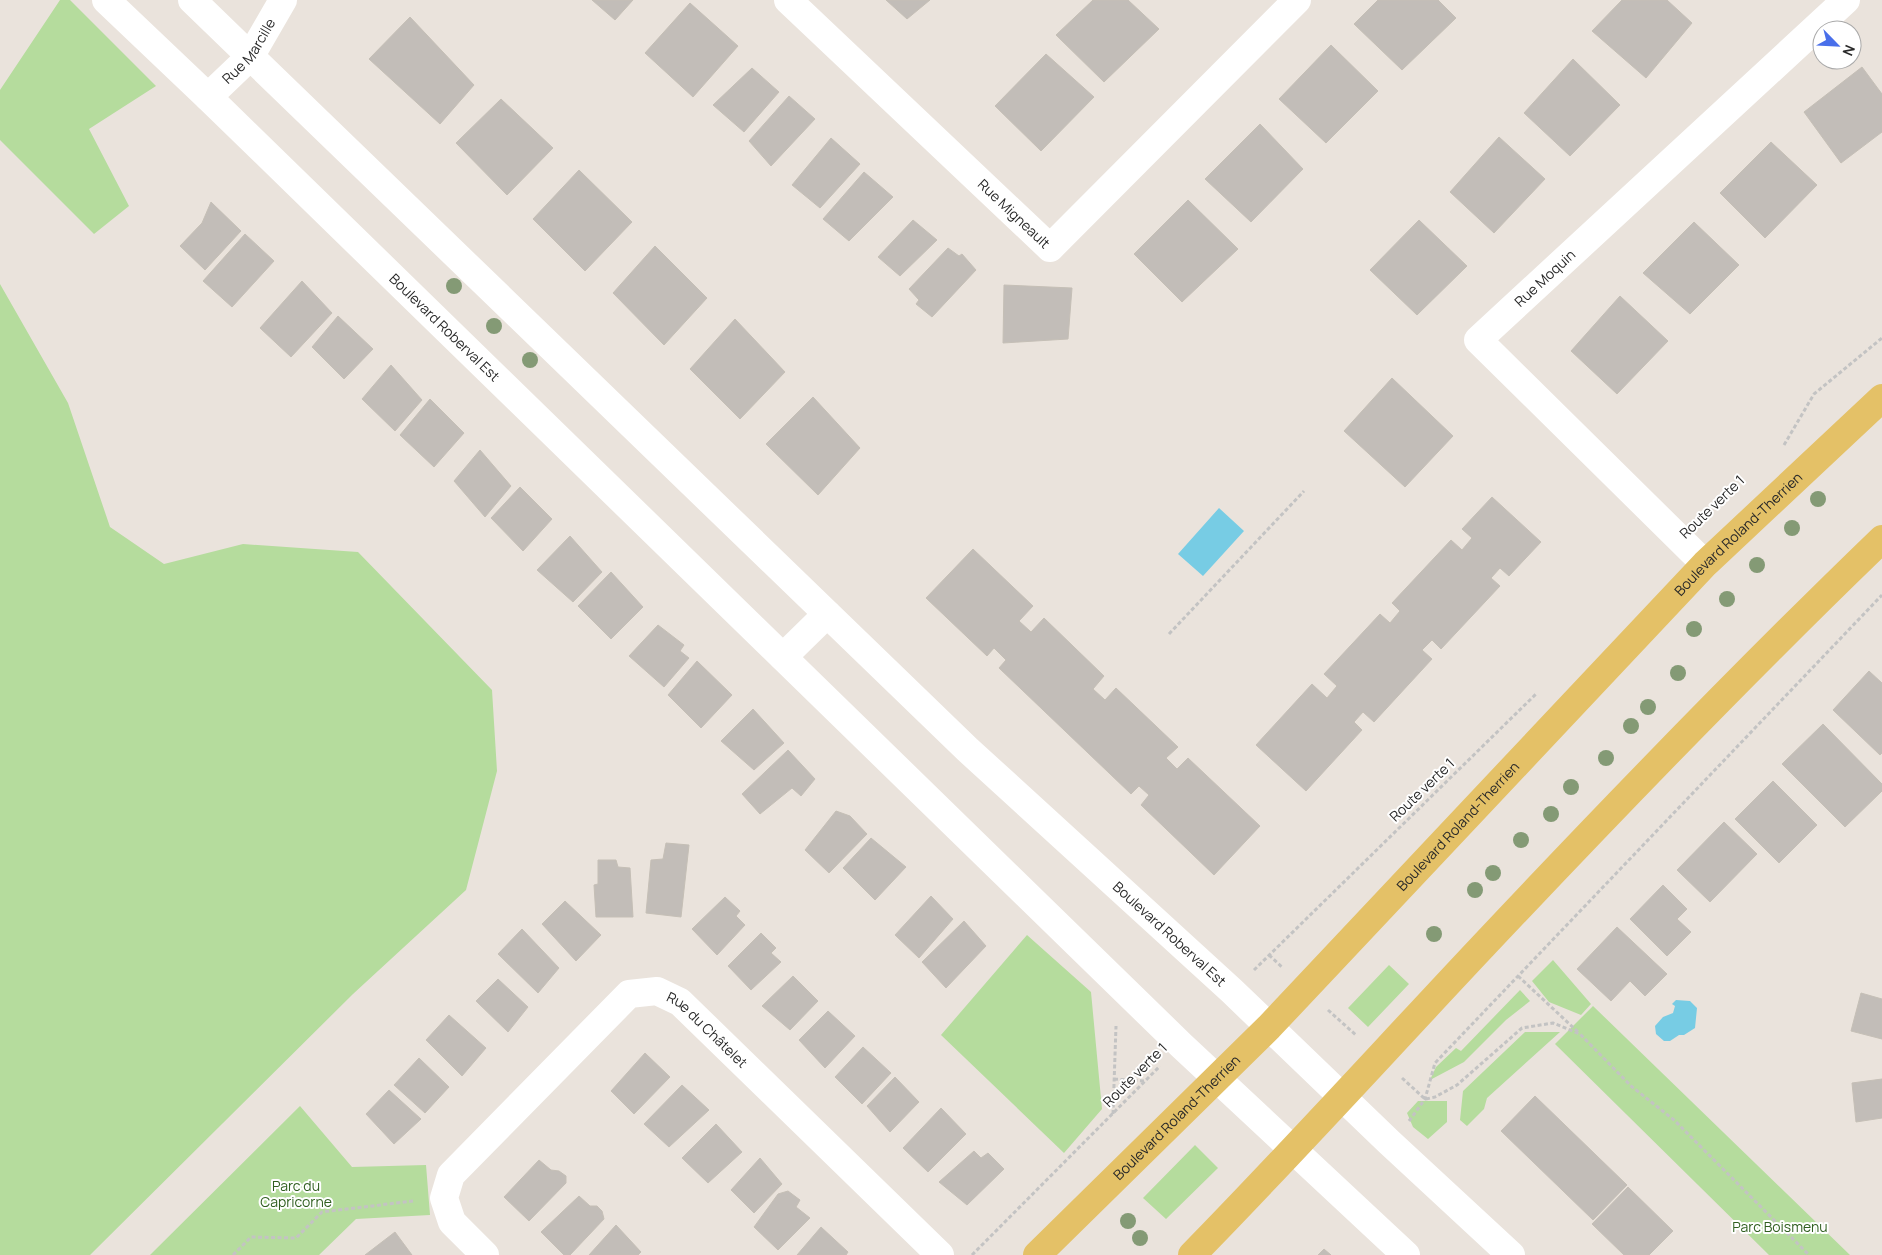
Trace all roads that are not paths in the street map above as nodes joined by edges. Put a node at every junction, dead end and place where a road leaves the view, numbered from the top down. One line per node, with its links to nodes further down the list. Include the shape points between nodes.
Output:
1 (192, 0): 7 (street, Boulevard Roberval Est)
2 (283, 0): 7 (street, Rue Marcille)
3 (788, 0): 4 (street, Rue Migneault, via 1050,248)
4 (1297, 0)
5 (1846, 0): 11 (street, Rue Moquin, via 1478,340)
6 (119, 5): 8 (street, Boulevard Roberval Est)
7 (250, 57): 8 (street, Rue Marcille); 12 (street, Boulevard Roberval Est)
8 (208, 97): 13 (street, Boulevard Roberval Est)
9 (1882, 398): 11 (main road, Boulevard Roland-Therrien)
10 (1882, 539): 16 (main road, via 1781,636)
11 (1705, 564): 14 (main road, Boulevard Roland-Therrien)
12 (827, 614): 13 (street); 14 (street, Boulevard Roberval Est)
13 (783, 657): 15 (street, Boulevard Roberval Est)
14 (1269, 1027): 15 (main road, Boulevard Roland-Therrien); 16 (street, Boulevard Roberval Est)
15 (1216, 1079): 17 (street, Boulevard Roberval Est); 20 (main road, Boulevard Roland-Therrien)
16 (1342, 1097): 17 (main road); 23 (street, Boulevard Roberval Est)
17 (1293, 1149): 21 (main road); 22 (street, Boulevard Roberval Est)
18 (485, 1255): 19 (street, Rue du Châtelet, via 452,1222 444,1198 450,1175 629,994 657,991 680,1002)
19 (940, 1255)
20 (1037, 1255)
21 (1192, 1255)
22 (1406, 1255)
23 (1512, 1255)

